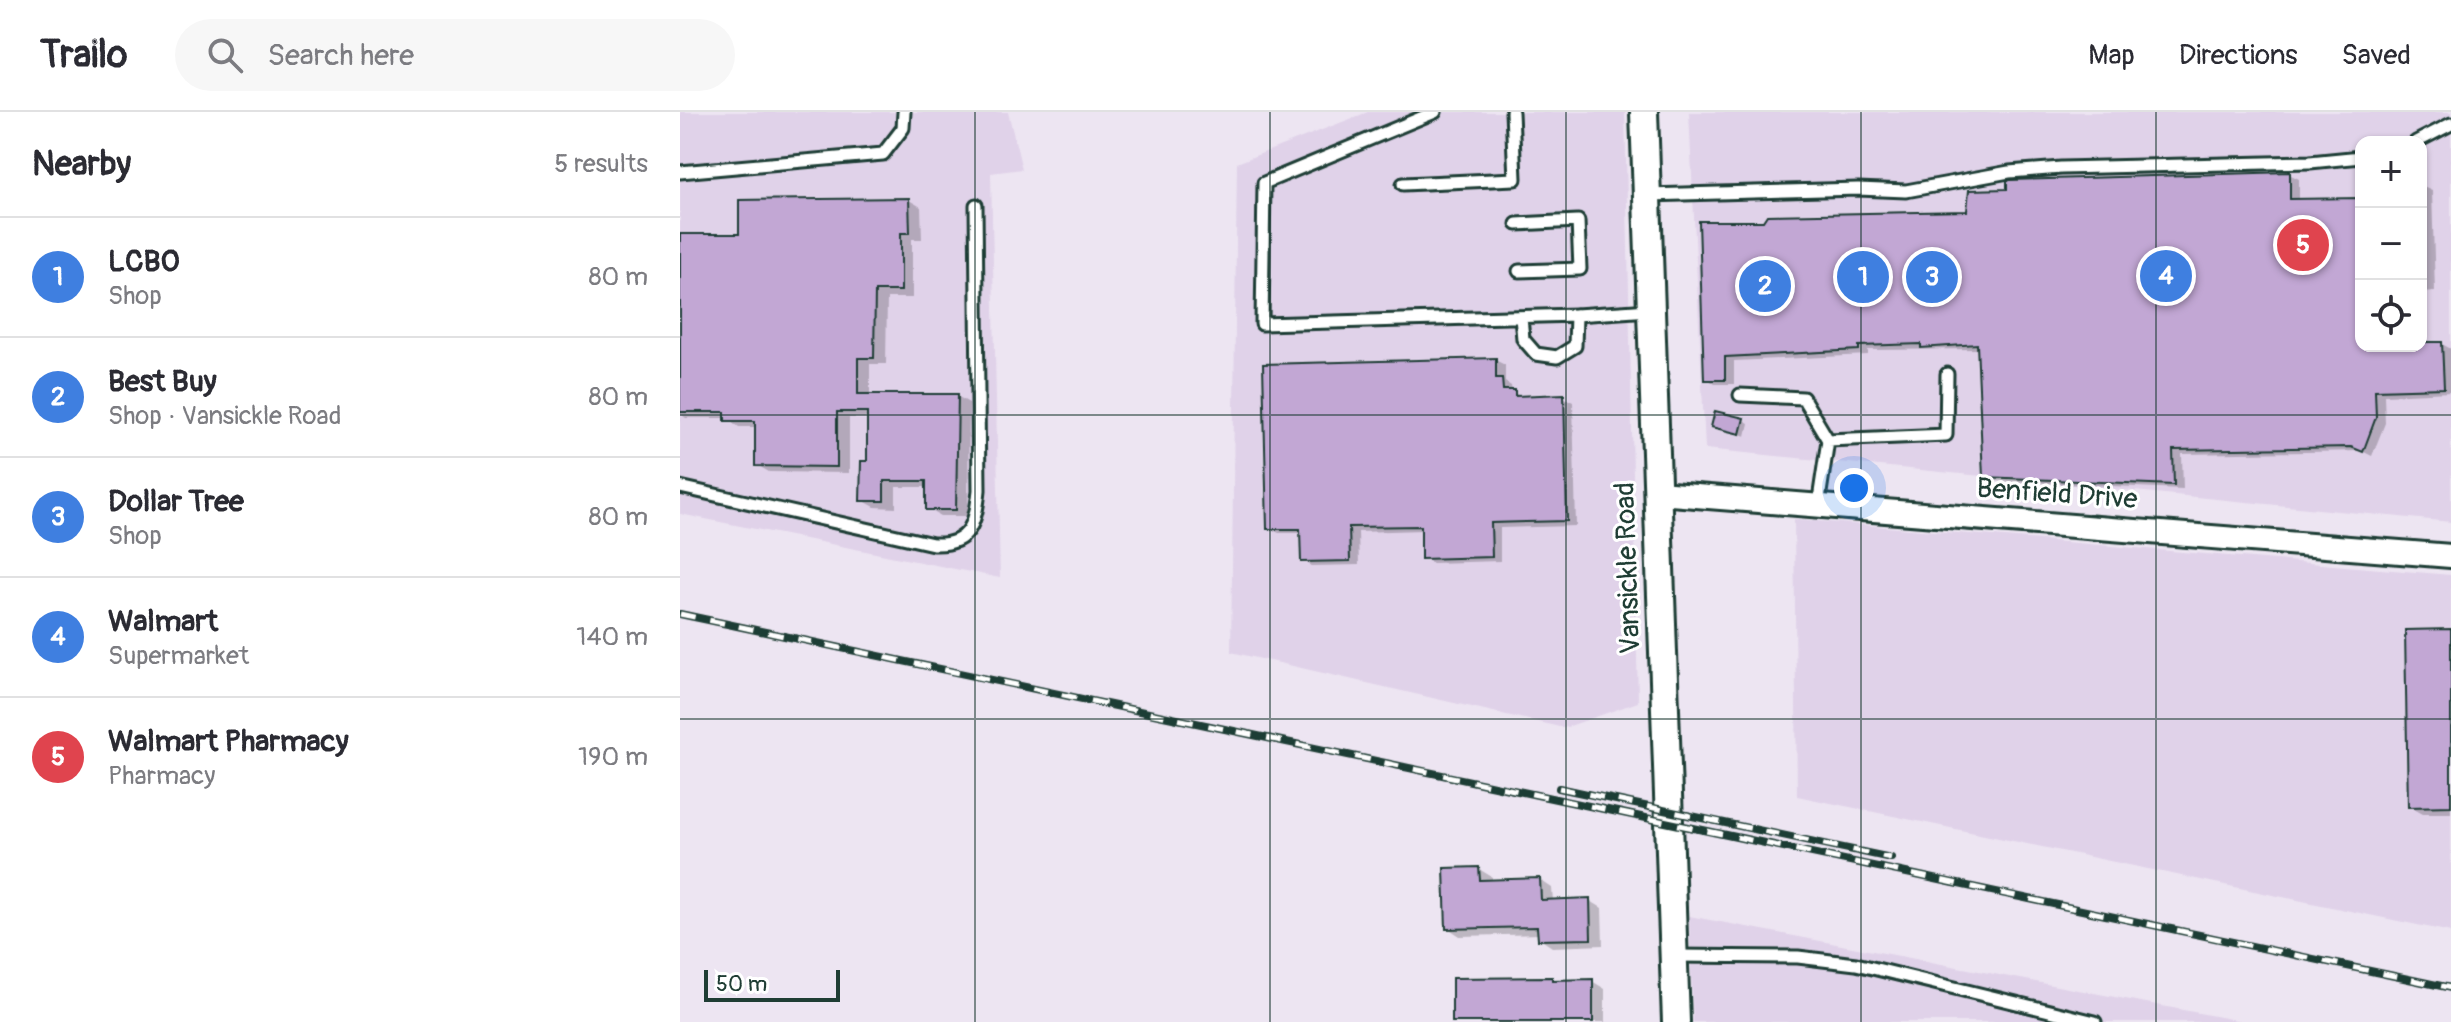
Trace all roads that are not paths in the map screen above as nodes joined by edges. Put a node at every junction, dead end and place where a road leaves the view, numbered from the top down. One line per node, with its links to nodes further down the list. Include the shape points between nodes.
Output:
1 (904, 112): 8 (lane, via 903,128 883,154)
2 (1435, 112): 16 (lane, via 1264,183 1262,324)
3 (1512, 112): 9 (lane, via 1515,179)
4 (1644, 112): 10 (street, Vansickle Road)
5 (2451, 124): 6 (lane)
6 (2427, 136)
7 (2355, 158): 10 (lane, via 2061,168 1906,191)
8 (680, 172)
9 (1403, 184)
10 (1646, 195): 14 (street, Vansickle Road)
11 (976, 205): 20 (lane, via 979,490 977,517 968,533 954,542 933,544)
12 (1517, 224): 13 (lane, via 1578,221 1580,269)
13 (1519, 271)
14 (1650, 310): 15 (lane); 21 (street, Vansickle Road)
15 (1576, 315): 16 (lane); 16 (lane, via 1575,346 1557,357 1536,354 1523,339)
16 (1521, 317)
17 (1947, 374): 19 (lane, via 1946,435)
18 (1740, 395): 19 (lane, via 1803,398)
19 (1828, 440): 22 (lane)
20 (680, 487)
21 (1658, 493): 22 (street, Benfield Drive); 24 (street, Vansickle Road)
22 (1818, 506): 23 (street, Benfield Drive)
23 (2451, 556)
24 (1674, 956): 25 (street, Vansickle Road); 26 (lane, via 1798,957 1856,964)
25 (1676, 1022)
26 (2095, 1022)

